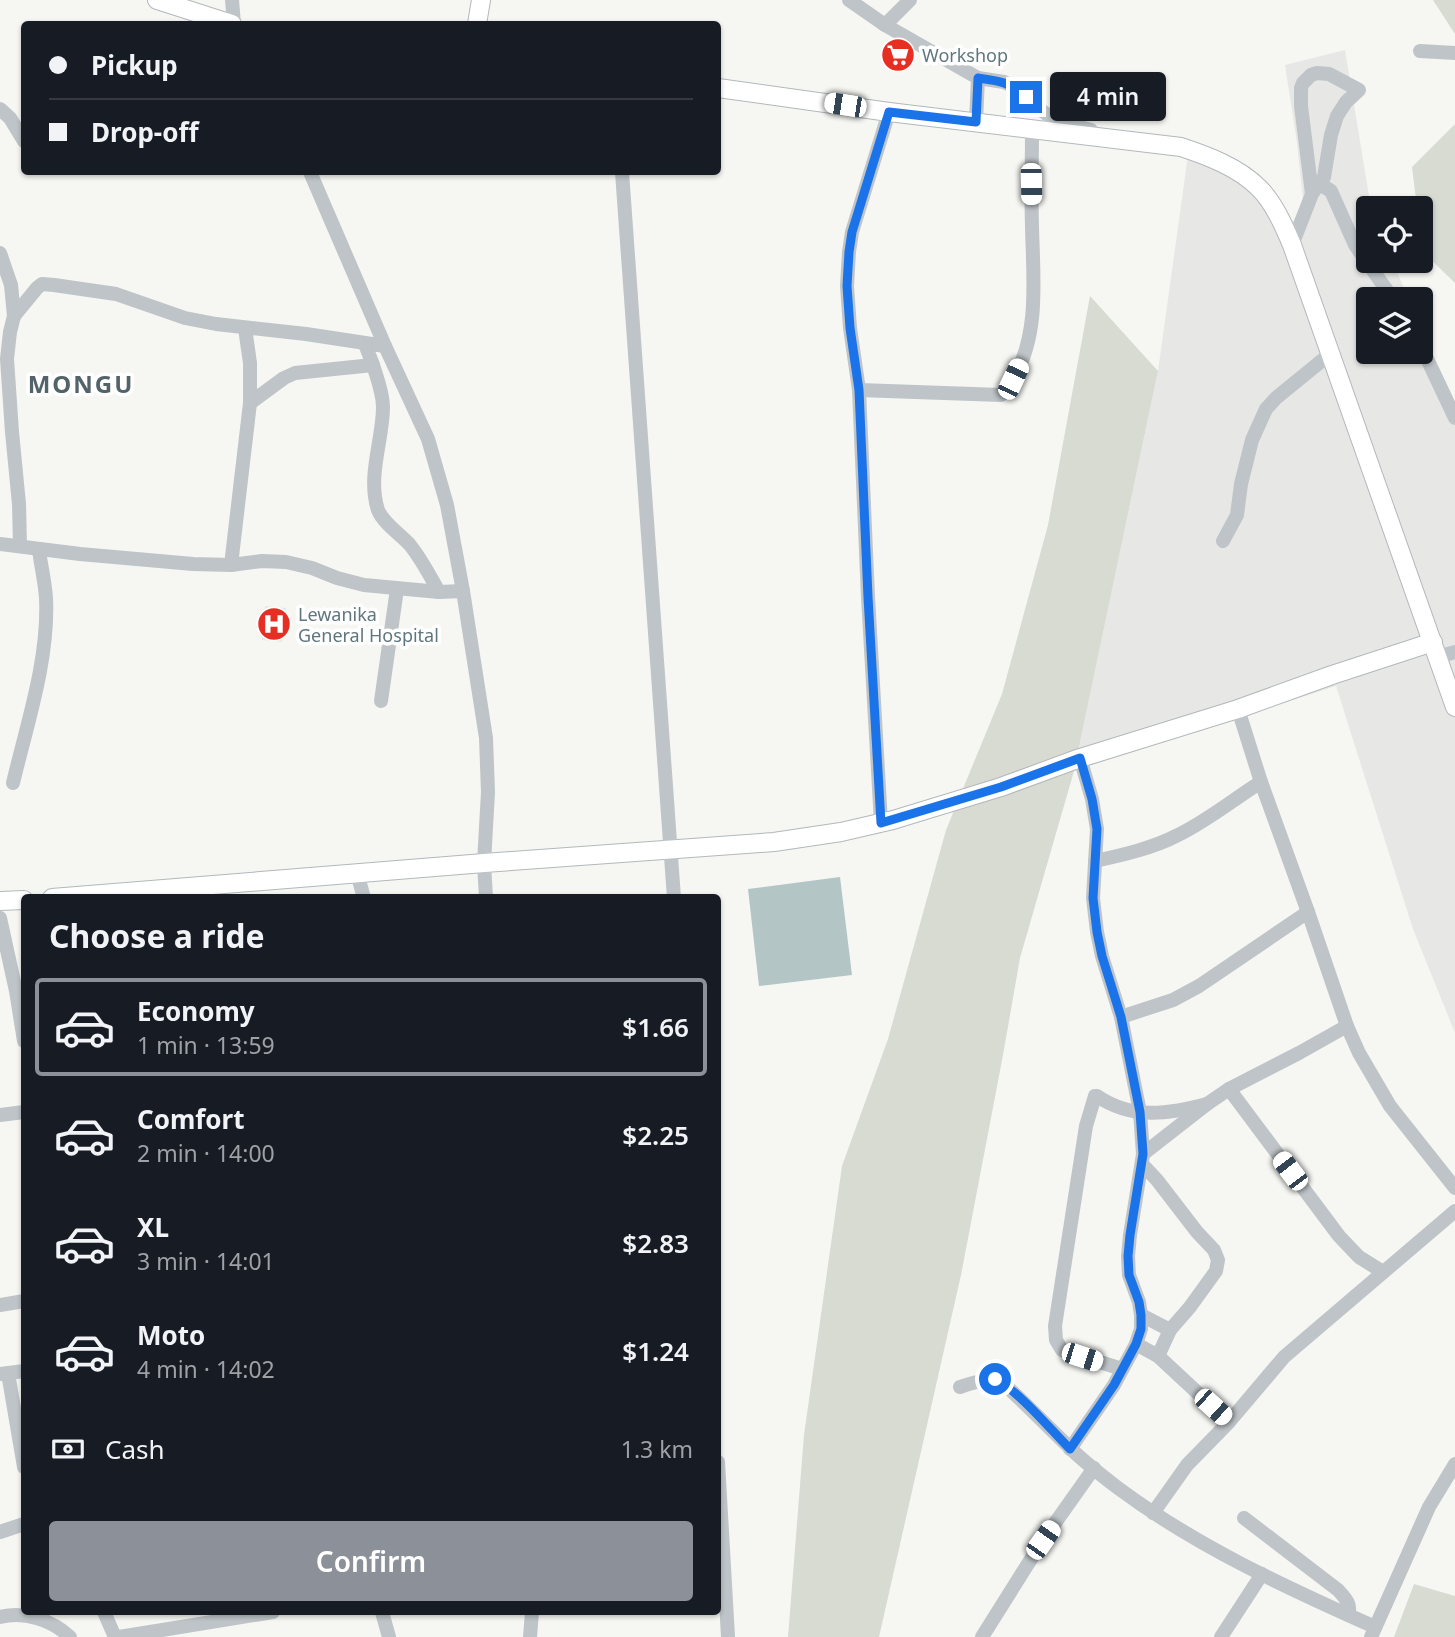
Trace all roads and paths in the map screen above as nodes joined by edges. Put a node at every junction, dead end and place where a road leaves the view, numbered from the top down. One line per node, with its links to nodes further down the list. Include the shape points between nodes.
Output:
1 (158, 0): 6 (main road)
2 (232, 0): 7 (street)
3 (481, 0): 8 (main road)
4 (849, 0): 9 (street)
5 (910, 0): 9 (street)
6 (224, 21)
7 (233, 21)
8 (478, 21)
9 (885, 25): 12 (street)
10 (1420, 51): 11 (street)
11 (1455, 53)
12 (978, 78): 16 (street); 19 (street, via 1004,82 1048,115)
13 (721, 88): 15 (main road)
14 (0, 108): 18 (street)
15 (889, 112): 16 (main road); 33 (street, via 849,252 850,328)
16 (976, 122): 17 (main road)
17 (1032, 130): 19 (main road); 33 (street, via 1034,293 1031,330 1013,379 1001,396)
18 (21, 136)
19 (1115, 139): 23 (main road, via 1181,147 1220,162 1259,188)
20 (311, 175): 29 (street)
21 (622, 175): 52 (street)
22 (1316, 189): 22 (street, via 1306,150 1301,88 1317,73 1335,76 1359,90 1337,116 1324,177); 23 (street); 25 (street, via 1331,191 1355,245)
23 (1292, 245): 30 (main road)
24 (0, 253): 26 (street, via 11,285)
25 (1385, 287)
26 (14, 316): 27 (street, via 42,284 116,294 185,318); 38 (street, via 8,359)
27 (245, 328): 28 (street); 34 (street)
28 (365, 344): 29 (street); 32 (street)
29 (385, 346): 43 (street, via 428,439)
30 (1330, 354): 36 (street, via 1266,409 1252,440 1237,515); 44 (main road)
31 (1430, 364): 35 (street)
32 (373, 365): 34 (street, via 295,373); 42 (street, via 383,399 375,475 379,512 412,548)
33 (859, 390): 51 (street)
34 (250, 402): 40 (street)
35 (1455, 418)
36 (1223, 541)
37 (0, 544): 38 (street)
38 (20, 547): 39 (street)
39 (38, 550): 40 (street); 50 (street, via 46,597 45,627 35,699)
40 (231, 565): 41 (street, via 286,562 364,585)
41 (397, 589): 42 (street); 45 (street)
42 (439, 592): 43 (street)
43 (463, 592): 54 (street, via 486,738)
44 (1442, 650): 46 (main road); 47 (main road, via 1332,675)
45 (381, 701)
46 (1455, 707)
47 (1238, 709): 48 (main road); 49 (street)
48 (1080, 758): 51 (main road); 53 (street, via 1095,814)
49 (1261, 782): 53 (street, via 1165,842); 63 (street)
50 (13, 783)
51 (881, 823): 52 (main road, via 775,842)
52 (670, 849): 54 (main road); 60 (street)
53 (1095, 861): 65 (street, via 1097,932)
54 (484, 863): 55 (main road); 59 (street)
55 (357, 873): 56 (main road); 58 (street)
56 (241, 890): 57 (main road)
57 (150, 894)
58 (363, 894)
59 (486, 894)
60 (674, 894)
61 (21, 900): 62 (main road)
62 (0, 901)
63 (1308, 912): 65 (street, via 1199,986); 67 (street)
64 (0, 918): 66 (street)
65 (1121, 1017): 71 (street)
66 (21, 1022)
67 (1347, 1026): 68 (street); 74 (street, via 1390,1107)
68 (1229, 1089): 69 (street); 76 (street, via 1339,1236 1359,1257)
69 (1207, 1104): 71 (street, via 1172,1112); 73 (street)
70 (21, 1112): 72 (street)
71 (1140, 1112): 73 (street); 83 (street, via 1094,1097 1055,1326 1062,1350)
72 (0, 1115)
73 (1142, 1159): 79 (street, via 1128,1256); 80 (street, via 1218,1260 1211,1279)
74 (1455, 1188)
75 (1455, 1211): 76 (street)
76 (1383, 1272): 87 (street, via 1284,1357)
77 (21, 1301): 78 (street)
78 (0, 1304)
79 (1141, 1315): 80 (street); 81 (street)
80 (1170, 1330): 82 (street)
81 (1136, 1344): 82 (street); 83 (street)
82 (1158, 1356): 87 (street)
83 (1122, 1369): 88 (street)
84 (4, 1374): 86 (street)
85 (960, 1387): 88 (street, via 995,1379 1004,1384)
86 (21, 1422)
87 (1229, 1422): 91 (street, via 1187,1465)
88 (1070, 1449): 90 (street)
89 (1455, 1464): 103 (street, via 1429,1507)
90 (1094, 1468): 91 (street); 110 (street)
91 (1153, 1513): 96 (street)
92 (721, 1514): 109 (street)
93 (1244, 1518): 101 (street, via 1338,1590 1348,1602)
94 (21, 1525): 95 (street)
95 (0, 1532)
96 (1262, 1574): 101 (street); 111 (street)
97 (106, 1615): 106 (street)
98 (255, 1615): 106 (street)
99 (383, 1615): 107 (street)
100 (532, 1615): 108 (street)
101 (1348, 1615): 103 (street)
102 (0, 1617): 104 (street, via 47,1621)
103 (1373, 1632)
104 (71, 1637): 105 (street)
105 (84, 1637)
106 (117, 1637)
107 (389, 1637)
108 (530, 1637)
109 (728, 1637)
110 (982, 1637)
111 (1221, 1637)

